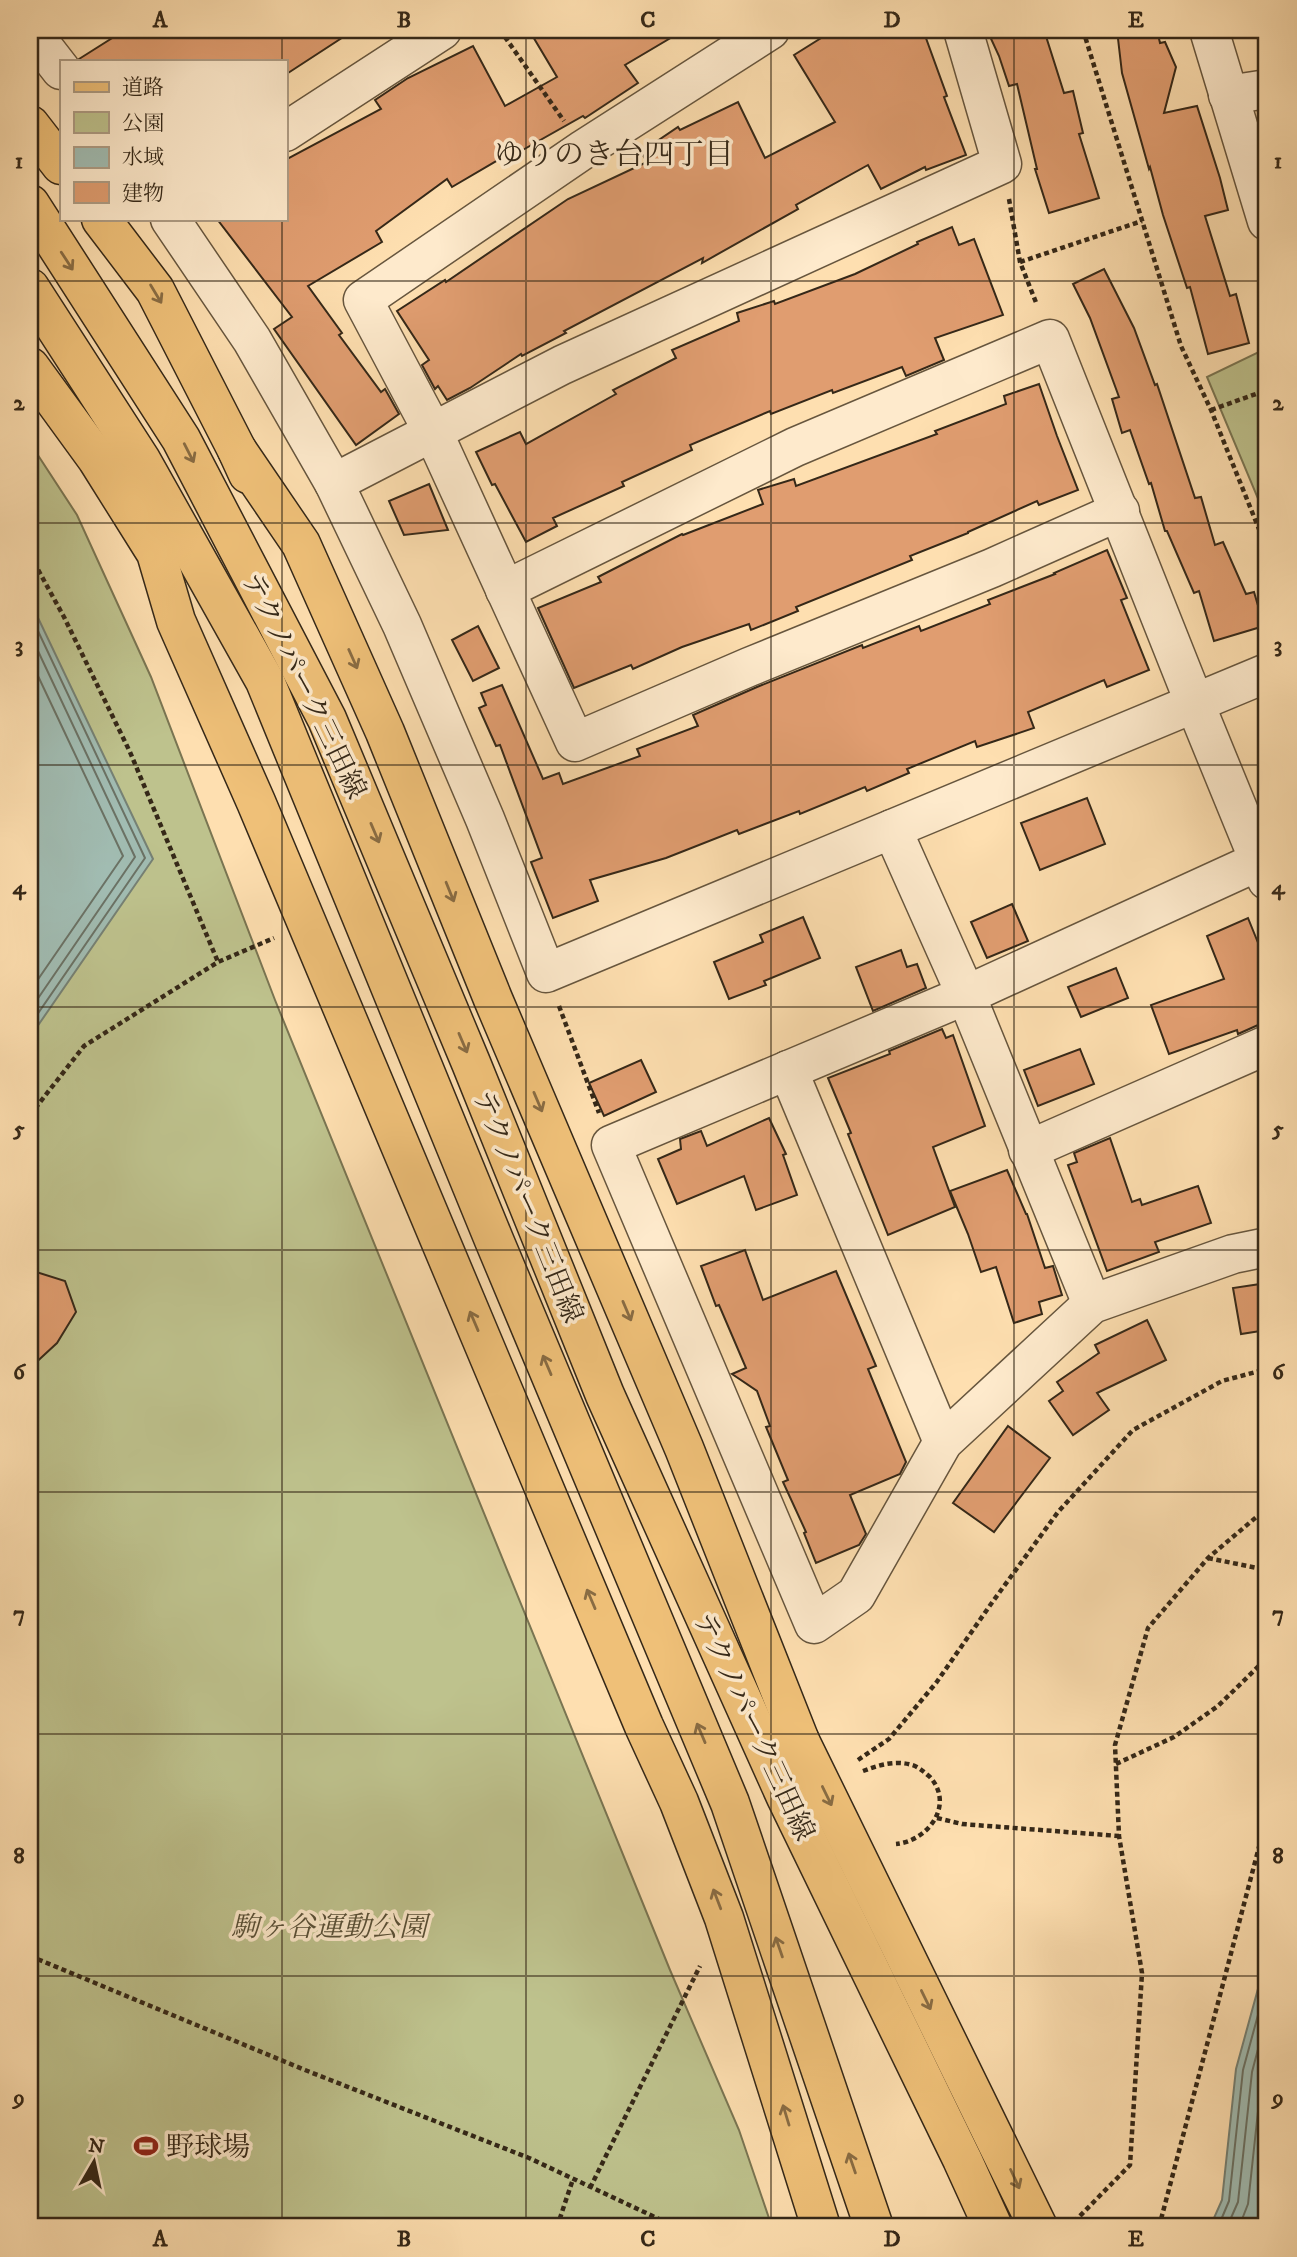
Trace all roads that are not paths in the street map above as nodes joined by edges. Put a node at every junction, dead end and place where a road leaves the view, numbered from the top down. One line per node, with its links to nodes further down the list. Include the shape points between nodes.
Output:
1 (442, 30): 8 (street)
2 (770, 30): 16 (street, via 584,149 363,300)
3 (963, 30): 16 (street, via 1002,164 600,348)
4 (1209, 30): 6 (street)
5 (1267, 89): 6 (street)
6 (1228, 96): 13 (street)
7 (30, 125): 9 (main road)
8 (287, 131)
9 (60, 164)
10 (30, 204): 24 (main road, テクノパーク三田線, one-way to 24, via 181,439)
11 (102, 220): 17 (main road, one-way to 17, via 155,290)
12 (171, 220): 18 (street, via 253,340)
13 (1267, 221)
14 (30, 288): 26 (main road, テクノパーク三田線, via 141,460 265,681)
15 (30, 367): 20 (main road, via 97,458)
16 (433, 432): 18 (street); 21 (street)
17 (237, 450): 24 (main road, via 314,628); 37 (main road, one-way to 37, via 301,544 385,732 684,1448)
18 (334, 483): 25 (street, via 402,625 546,973)
19 (1120, 511): 21 (street, via 575,742); 21 (street, via 1050,339 795,447); 23 (street)
20 (156, 553): 26 (main road, via 280,787); 38 (main road, one-way to 20, via 176,621)
21 (505, 590)
22 (1267, 673): 23 (street)
23 (1195, 705): 25 (street); 27 (street)
24 (327, 719): 34 (main road, テクノパーク三田線, one-way to 34)
25 (892, 829): 28 (street)
26 (333, 846): 35 (main road, テクノパーク三田線, one-way to 26)
27 (1263, 870): 28 (street)
28 (966, 995): 30 (street); 31 (street)
29 (1267, 1045): 31 (street)
30 (788, 1070): 36 (street); 36 (street, via 611,1145 814,1624 856,1595)
31 (1028, 1150): 33 (street)
32 (1267, 1247): 33 (street, via 1233,1254)
33 (1092, 1304): 36 (street)
34 (605, 1395): 37 (main road, via 657,1455 761,1673); 41 (main road, テクノパーク三田線, via 786,1797)
35 (569, 1418): 38 (main road); 40 (main road, テクノパーク三田線, one-way to 35, via 730,1803)
36 (943, 1442)
37 (800, 1741): 42 (main road, one-way to 42)
38 (679, 1802): 39 (main road, one-way to 38, via 724,1918)
39 (821, 2227)
40 (874, 2227)
41 (993, 2227)
42 (1038, 2227)

